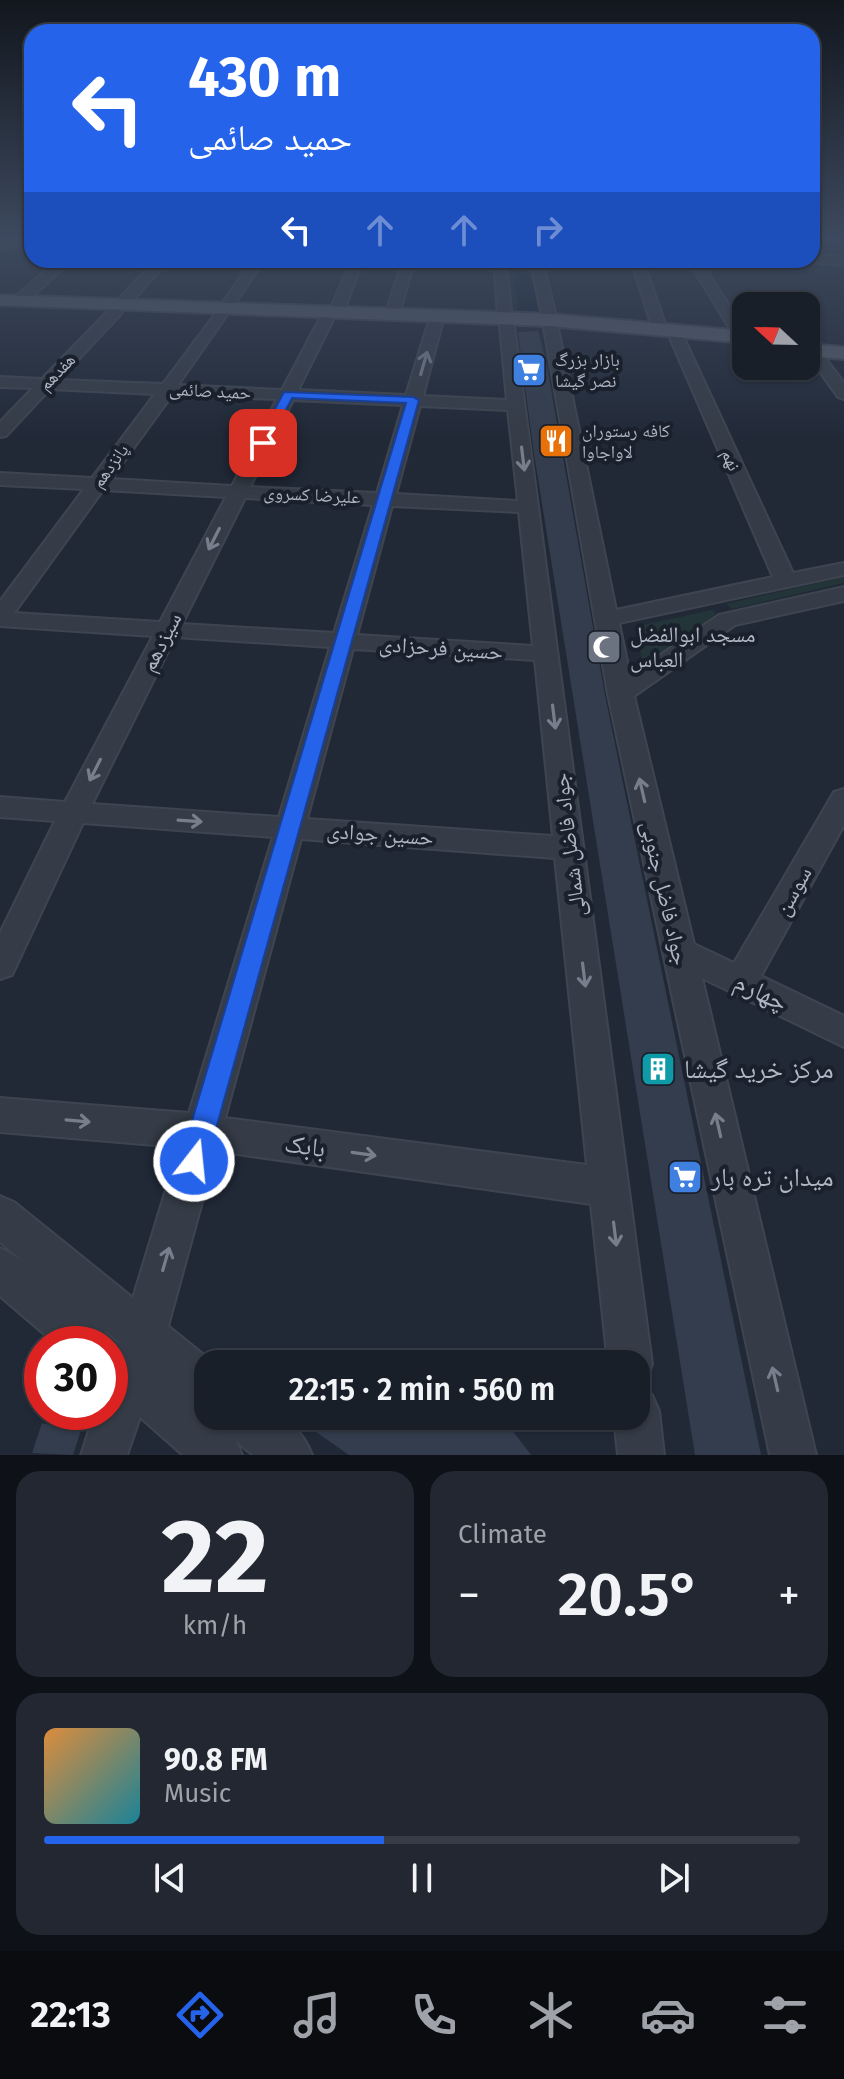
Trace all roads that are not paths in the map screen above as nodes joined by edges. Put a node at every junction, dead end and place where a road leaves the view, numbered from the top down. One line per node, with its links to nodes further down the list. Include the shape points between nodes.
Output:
1 (121, 305): 9 (street, هفدهم)
2 (228, 305): 10 (street, پانزدهم)
3 (336, 305): 12 (street, سیزدهم)
4 (395, 305): 11 (street)
5 (504, 305): 13 (street, جواد فاضل شمالی)
6 (547, 305): 15 (street, جواد فاضل جنوبی)
7 (656, 305): 16 (street, نهم)
8 (6, 306): 9 (main road)
9 (118, 308): 10 (main road); 24 (street, هفدهم)
10 (223, 312): 12 (main road); 25 (street, پانزدهم)
11 (392, 315): 12 (main road); 13 (main road)
12 (331, 316): 14 (main road); 26 (street, سیزدهم)
13 (506, 322): 14 (main road); 15 (main road); 29 (street, جواد فاضل شمالی)
14 (435, 324): 28 (street, one-way to 14)
15 (551, 324): 16 (main road); 41 (street, جواد فاضل جنوبی)
16 (668, 334): 17 (main road); 37 (street, نهم)
17 (732, 338)
18 (844, 346): 19 (main road)
19 (820, 347)
20 (820, 349): 21 (main road)
21 (844, 353)
22 (820, 363): 27 (street)
23 (0, 382): 24 (street, حمید صائمی)
24 (46, 384): 25 (street, حمید صائمی); 30 (street, هفدهم)
25 (167, 389): 26 (street, حمید صائمی); 32 (street, پانزدهم)
26 (288, 394): 28 (street, حمید صائمی); 33 (street, سیزدهم)
27 (844, 394)
28 (413, 400): 29 (street, حمید صائمی); 34 (street)
29 (516, 405): 35 (street, جواد فاضل شمالی, one-way to 35)
30 (0, 432)
31 (0, 479): 32 (street, علیرضا کسروی)
32 (97, 484): 33 (street, علیرضا کسروی); 40 (street, پانزدهم)
33 (238, 492): 34 (street, علیرضا کسروی); 43 (street, سیزدهم, one-way to 43)
34 (384, 499): 35 (street, علیرضا کسروی); 44 (street)
35 (528, 507): 45 (street, جواد فاضل شمالی)
36 (844, 569): 37 (street)
37 (786, 581): 39 (street)
38 (844, 594): 42 (street)
39 (708, 597): 41 (street); 42 (street)
40 (0, 618): 43 (street, حسین فرحزادی)
41 (606, 619): 46 (street, جواد فاضل جنوبی)
42 (727, 620): 46 (street)
43 (167, 630): 44 (street, حسین فرحزادی); 49 (street, سیزدهم, one-way to 49)
44 (344, 641): 45 (street, حسین فرحزادی); 50 (street)
45 (546, 654): 51 (street, جواد فاضل شمالی, one-way to 51)
46 (621, 694): 52 (street, جواد فاضل جنوبی, one-way to 46)
47 (844, 799): 54 (street, سوسن)
48 (0, 807): 49 (street, حسین جوادی)
49 (74, 812): 50 (street, حسین جوادی, one-way to 50); 53 (street, سیزدهم)
50 (290, 828): 51 (street, حسین جوادی); 57 (street)
51 (569, 848): 58 (street, جواد فاضل شمالی, one-way to 58)
52 (678, 951): 54 (street, چهارم); 74 (street, جواد فاضل جنوبی, one-way to 52)
53 (0, 966)
54 (741, 982): 55 (street, چهارم)
55 (844, 1032)
56 (0, 1115): 57 (street, بابک, one-way to 57)
57 (202, 1132): 58 (street, بابک, one-way to 58); 62 (street, one-way to 57)
58 (609, 1187): 63 (street, جواد فاضل شمالی, one-way to 63)
59 (0, 1216): 62 (street)
60 (0, 1269): 61 (street)
61 (68, 1326)
62 (144, 1334): 64 (street); 65 (street)
63 (628, 1350)
64 (128, 1357)
65 (194, 1375)
66 (128, 1378): 71 (street)
67 (108, 1430): 70 (street)
68 (260, 1430): 72 (street)
69 (638, 1430): 73 (street)
70 (104, 1455)
71 (219, 1455)
72 (289, 1455)
73 (641, 1455)
74 (793, 1455)

